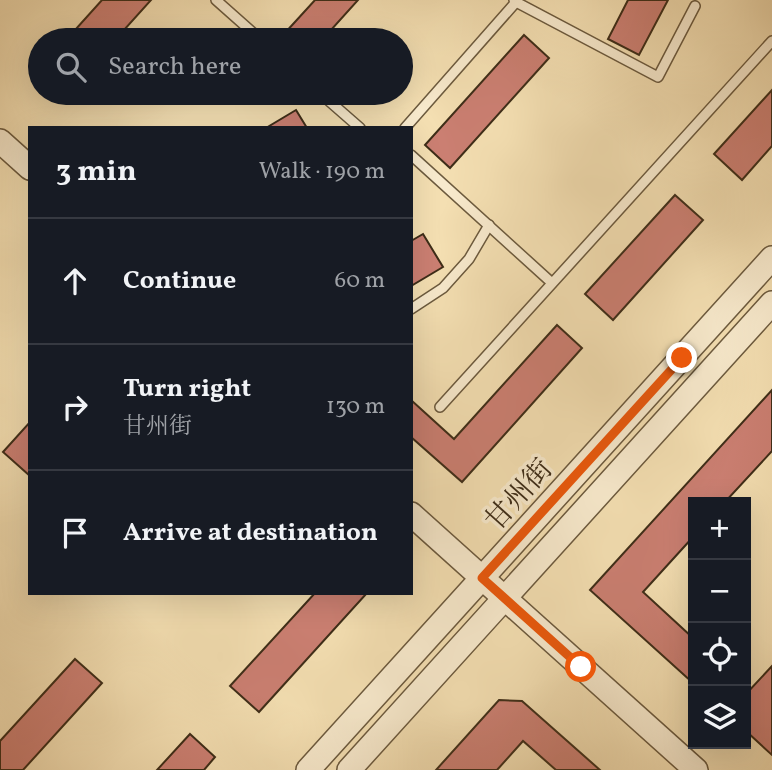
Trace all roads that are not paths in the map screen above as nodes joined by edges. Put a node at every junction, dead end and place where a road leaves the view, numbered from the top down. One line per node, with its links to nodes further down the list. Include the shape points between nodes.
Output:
1 (216, 0): 4 (lane)
2 (515, 1): 3 (lane, via 658,77); 8 (lane)
3 (695, 6)
4 (248, 28)
5 (772, 41): 14 (lane)
6 (334, 105): 7 (lane)
7 (358, 126)
8 (407, 126)
9 (0, 141): 11 (street)
10 (413, 157): 12 (lane)
11 (28, 166)
12 (489, 225): 14 (lane); 16 (lane, via 469,259 443,288)
13 (772, 258): 19 (street, 甘州街)
14 (552, 283): 17 (lane)
15 (772, 303): 20 (street)
16 (413, 308)
17 (440, 407)
18 (413, 516): 19 (street)
19 (482, 578): 20 (street); 21 (street, 甘州街)
20 (505, 598): 22 (street); 23 (street)
21 (309, 770)
22 (349, 770)
23 (696, 770)

